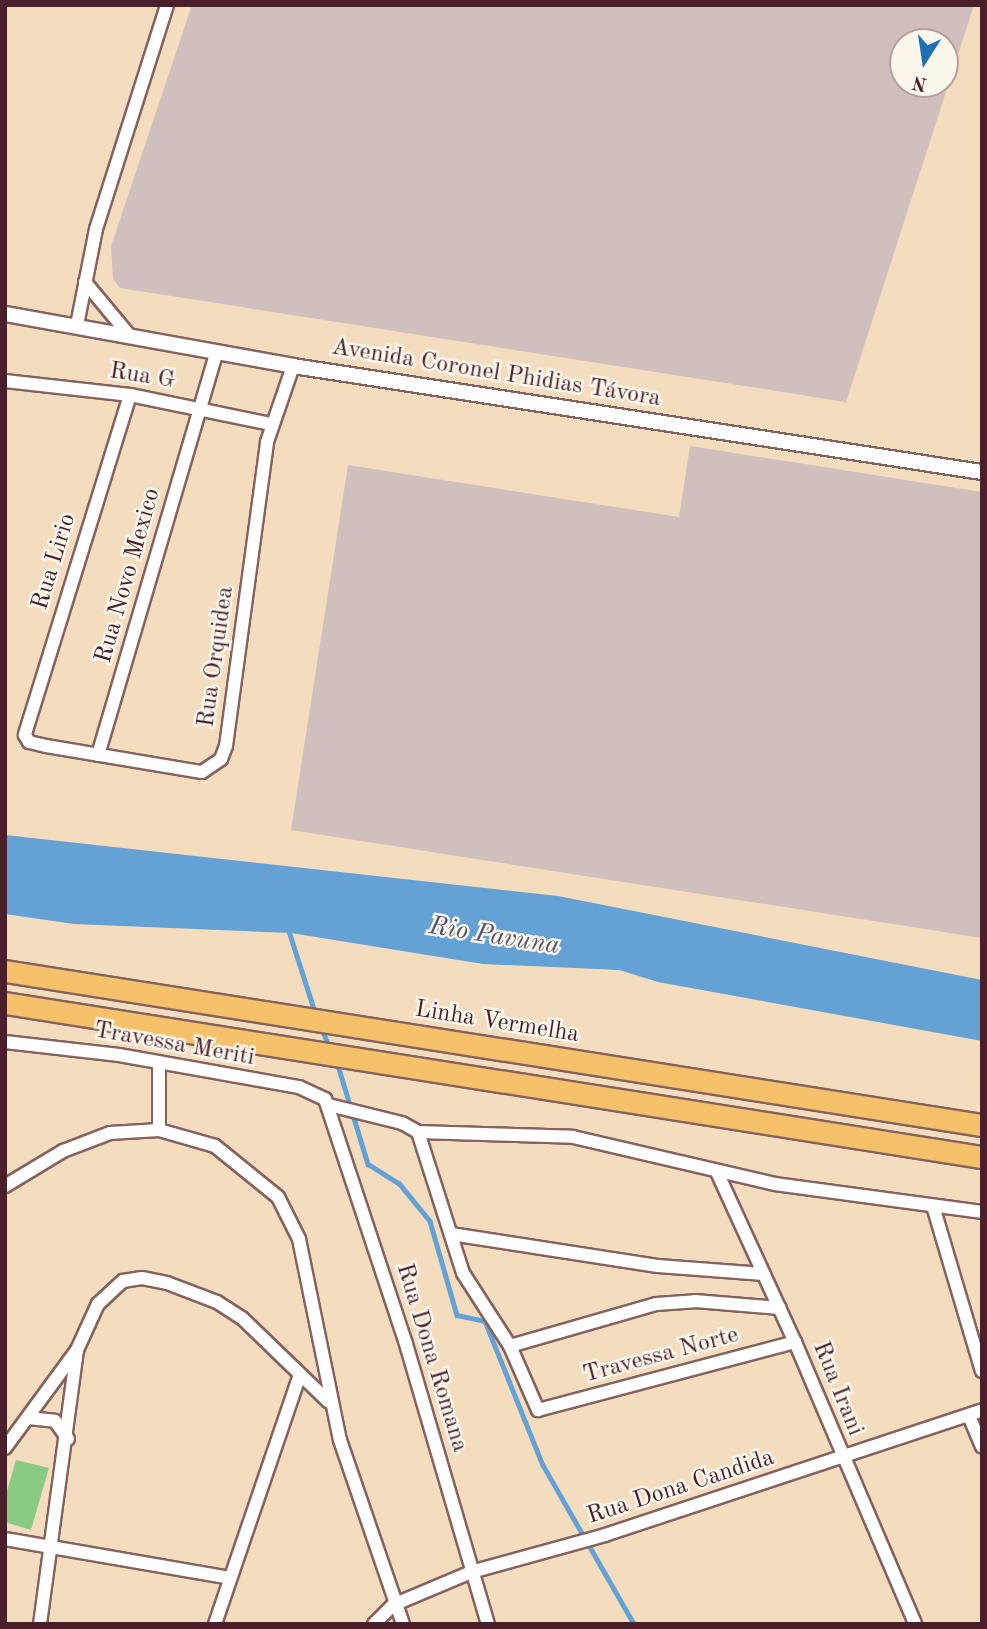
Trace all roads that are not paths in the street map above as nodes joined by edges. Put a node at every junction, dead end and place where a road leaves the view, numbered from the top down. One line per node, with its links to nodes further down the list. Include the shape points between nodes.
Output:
1 (167, 5): 2 (street, via 103,205)
2 (85, 282): 4 (street); 5 (street)
3 (5, 314): 4 (street, Avenida Coronel Phidias Távora)
4 (77, 325): 5 (street, Avenida Coronel Phidias Távora)
5 (129, 335): 6 (street, Avenida Coronel Phidias Távora)
6 (216, 353): 7 (street, Avenida Coronel Phidias Távora); 10 (street)
7 (293, 366): 11 (street, Rua Orquidea); 12 (street, Avenida Coronel Phidias Távora)
8 (5, 381): 9 (street, Rua G)
9 (130, 395): 10 (street, Rua G); 13 (street, Rua Lirio, via 31,708 25,735)
10 (200, 408): 11 (street, Rua G); 14 (street, Rua Novo Mexico)
11 (270, 424): 14 (street, Rua Orquidea, via 228,736 221,759 202,772)
12 (982, 472)
13 (29, 742): 14 (street, Rua Orquidea)
14 (98, 755)
15 (5, 971): 20 (highway, Linha Vermelha)
16 (5, 1003): 23 (highway)
17 (5, 1042): 18 (street, Travessa Meriti)
18 (159, 1064): 19 (street, Travessa Meriti, via 299,1087); 21 (street)
19 (329, 1105): 22 (street, Travessa Meriti); 46 (street, Rua Dona Romana, via 406,1344)
20 (982, 1125)
21 (159, 1130): 25 (street, via 110,1133 63,1151); 36 (street, via 215,1146 278,1197 299,1239)
22 (418, 1132): 24 (street, Travessa Meriti, via 573,1137); 28 (street)
23 (982, 1157)
24 (717, 1172): 26 (street, Travessa Meriti); 29 (street, Rua Irani)
25 (5, 1186)
26 (933, 1206): 27 (street, Travessa Meriti); 34 (street)
27 (982, 1212)
28 (451, 1234): 29 (street, via 658,1266); 32 (street, via 463,1273)
29 (764, 1274): 30 (street, Rua Irani)
30 (780, 1308): 31 (street, Rua Irani); 32 (street, via 695,1301 656,1304)
31 (795, 1342): 32 (street, Travessa Norte, via 538,1410); 43 (street, Rua Irani)
32 (510, 1346)
33 (77, 1350): 35 (street, via 109,1290 123,1281 142,1278 217,1302 242,1318); 39 (street); 40 (street)
34 (982, 1371)
35 (300, 1375): 36 (street); 47 (street)
36 (329, 1401): 48 (street)
37 (982, 1410): 38 (street, Rua Dona Candida)
38 (969, 1416): 41 (street); 43 (street, Rua Dona Candida)
39 (28, 1418): 40 (street, via 55,1421); 42 (street)
40 (68, 1439): 45 (street)
41 (982, 1446)
42 (5, 1448)
43 (842, 1457): 46 (street, Rua Dona Candida, via 606,1535); 54 (street, Rua Irani)
44 (5, 1539): 45 (street)
45 (51, 1546): 47 (street); 49 (street)
46 (471, 1572): 48 (street, Rua Dona Candida); 53 (street, Rua Dona Romana)
47 (230, 1578): 50 (street)
48 (393, 1605): 51 (street); 52 (street)
49 (40, 1624)
50 (215, 1624)
51 (374, 1624)
52 (403, 1624)
53 (488, 1624)
54 (915, 1624)

